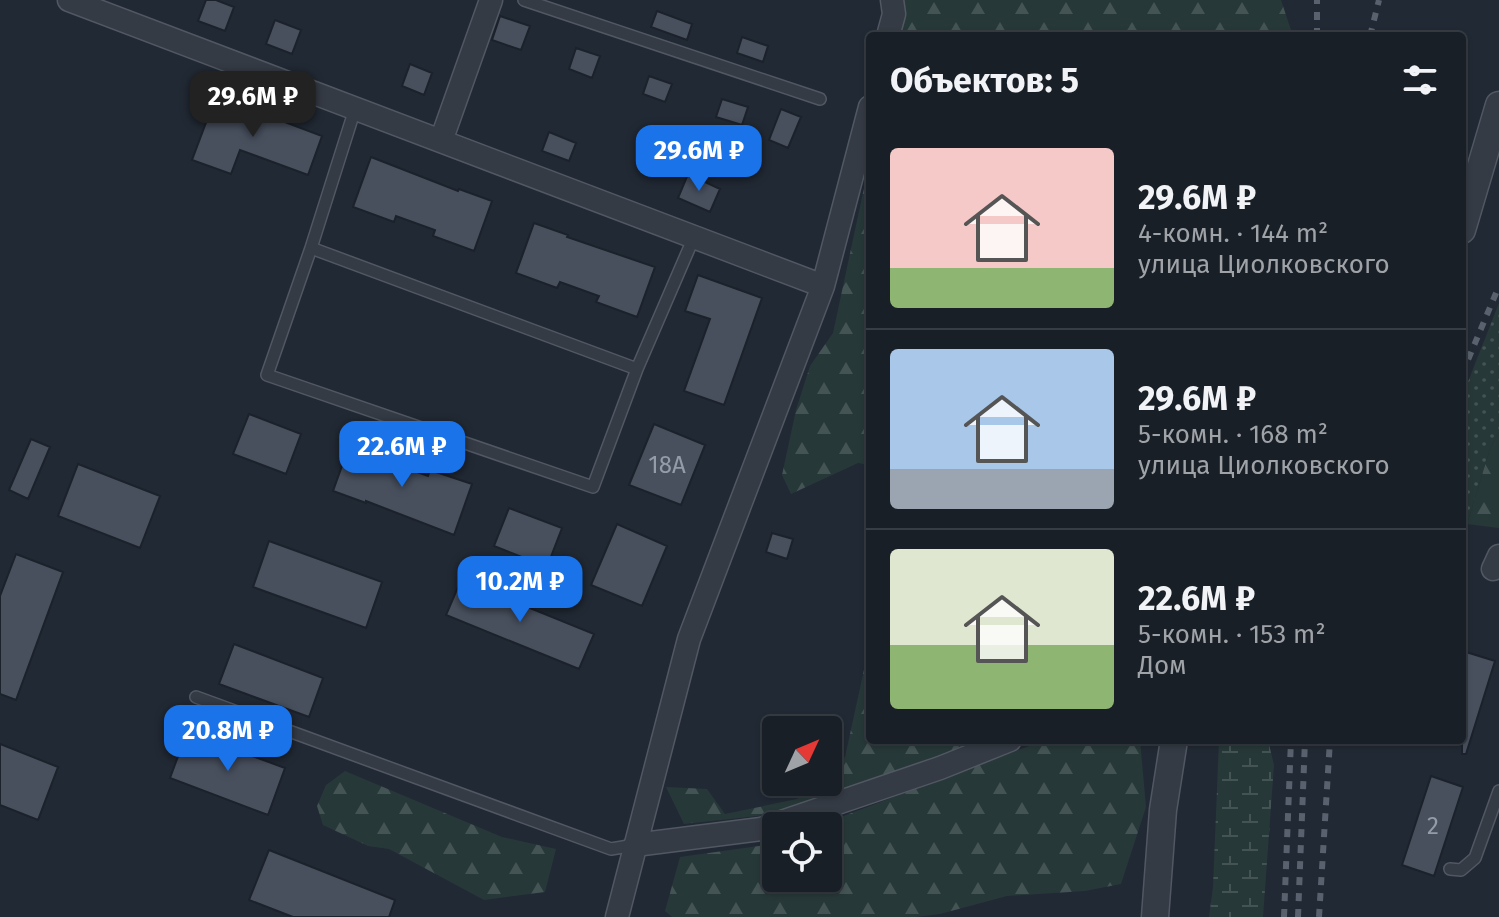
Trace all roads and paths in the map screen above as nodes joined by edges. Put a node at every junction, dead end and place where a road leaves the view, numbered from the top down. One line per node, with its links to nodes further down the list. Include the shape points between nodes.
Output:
1 (69, 0): 5 (street)
2 (491, 0): 11 (street)
3 (524, 0): 7 (lane)
4 (892, 0): 6 (street)
5 (93, 4): 9 (street)
6 (889, 32)
7 (820, 99)
8 (1499, 105): 12 (street)
9 (355, 109): 11 (street); 14 (lane)
10 (866, 122): 15 (street)
11 (441, 141): 13 (street)
12 (1466, 216)
13 (694, 237): 15 (street); 16 (lane)
14 (311, 248): 16 (lane); 16 (lane, via 267,375 593,487)
15 (823, 286): 21 (street, via 689,639)
16 (637, 369)
17 (196, 697): 21 (lane, via 611,849)
18 (1000, 744): 21 (street, via 761,829)
19 (1173, 744): 24 (street)
20 (1499, 791): 22 (lane, via 1475,858 1461,870)
21 (635, 845): 23 (street)
22 (1450, 869)
23 (617, 917)
24 (1155, 917)

